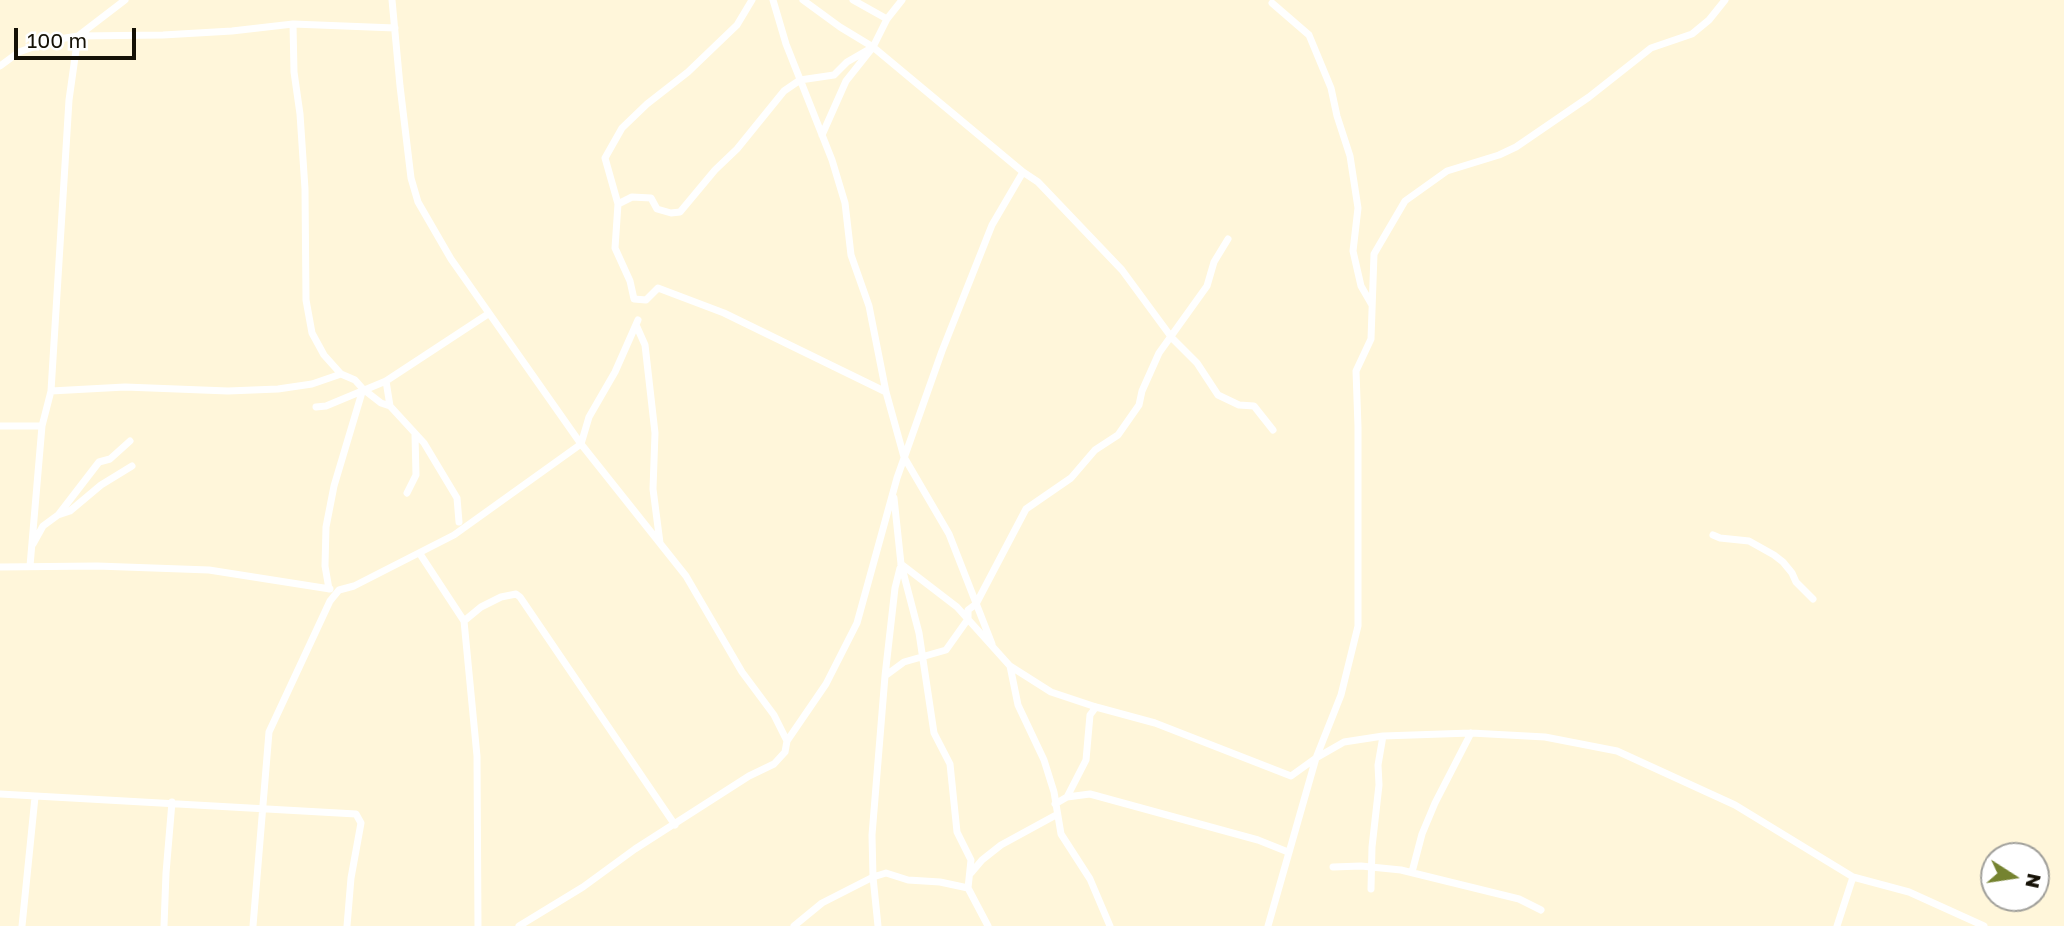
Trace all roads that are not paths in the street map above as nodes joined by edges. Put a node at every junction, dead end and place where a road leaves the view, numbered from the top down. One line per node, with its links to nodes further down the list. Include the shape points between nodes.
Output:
1 (124, 0): 13 (street)
2 (392, 0): 12 (street)
3 (752, 0): 19 (street, via 737,24 622,128 605,158)
4 (773, 0): 16 (street)
5 (803, 0): 14 (street)
6 (853, 0): 10 (street)
7 (902, 0): 10 (street)
8 (1724, 0): 21 (street, via 1692,34 1651,48 1516,147 1447,171 1405,201 1374,254)
9 (1272, 3): 21 (street, via 1309,35 1331,88 1350,156 1358,208 1353,251 1360,286)
10 (887, 19): 14 (street)
11 (293, 24): 12 (street); 13 (street, via 163,35); 24 (street, via 305,189 306,300 312,333)
12 (395, 28): 22 (street, via 411,178 418,202)
13 (78, 36): 15 (street, via 19,52); 27 (street, via 69,100)
14 (873, 47): 16 (street, via 847,61 834,75); 17 (street, via 846,81); 18 (street)
15 (0, 66)
16 (800, 80): 17 (street); 19 (street, via 783,91 680,212 657,209 651,198 632,197)
17 (822, 136): 28 (street, via 845,203 851,255 869,306)
18 (1023, 172): 23 (street, via 1122,270); 37 (street, via 982,247)
19 (618, 204): 28 (street, via 615,248 634,299 646,300 658,288 724,313)
20 (1228, 239): 23 (street, via 1207,286)
21 (1373, 306): 64 (street, via 1371,339 1356,371 1358,626 1341,695)
22 (488, 314): 25 (street); 36 (street)
23 (1172, 338): 33 (street, via 1197,363 1218,395 1254,406); 53 (street, via 1159,353 1139,405 1118,435 1096,450 1072,478 1026,509)
24 (341, 374): 26 (street); 27 (street, via 278,389)
25 (386, 381): 26 (street); 29 (street)
26 (363, 390): 29 (street); 30 (street); 50 (street, via 326,527)
27 (51, 391): 32 (street)
28 (886, 392): 37 (street)
29 (390, 406): 34 (street)
30 (316, 407)
31 (0, 426): 32 (street)
32 (42, 426): 45 (street)
33 (1273, 430)
34 (415, 434): 39 (street, via 416,475); 42 (street, via 457,498)
35 (130, 441): 41 (street, via 110,459 99,462)
36 (580, 444): 44 (street); 44 (street, via 637,324 645,345 656,433 653,489); 46 (street, via 454,535)
37 (904, 457): 40 (street); 53 (street, via 949,534)
38 (132, 466): 41 (street)
39 (407, 494)
40 (893, 494): 47 (street); 63 (street, via 857,623 826,684)
41 (58, 514): 45 (street, via 43,526)
42 (458, 522)
43 (1713, 535): 52 (street, via 1749,541 1774,555)
44 (660, 544): 63 (street, via 686,576)
45 (32, 546): 49 (street)
46 (420, 554): 51 (street); 55 (street)
47 (901, 564): 54 (street); 57 (street); 59 (street)
48 (0, 566): 49 (street)
49 (30, 566): 50 (street, via 209,570)
50 (329, 589): 51 (street)
51 (339, 590): 70 (street, via 330,600 269,732)
52 (1814, 599)
53 (976, 604): 54 (street, via 968,610); 56 (street)
54 (968, 618): 56 (street); 57 (street, via 946,649)
55 (464, 621): 72 (street, via 501,597 520,597); 87 (street, via 477,756)
56 (993, 648): 58 (street)
57 (922, 657): 59 (street, via 904,662); 77 (street, via 934,733 950,764 957,832 971,860)
58 (1010, 666): 60 (street, via 1051,692); 69 (street, via 1018,705 1044,760)
59 (885, 676): 78 (street, via 872,835)
60 (1096, 707): 64 (street, via 1155,723 1292,776); 67 (street, via 1090,715 1086,760)
61 (1471, 733): 62 (street); 76 (street, via 1435,803); 79 (street, via 1545,737 1617,751 1735,805)
62 (1383, 737): 64 (street, via 1343,742); 75 (street)
63 (787, 741): 72 (street, via 785,752 774,764)
64 (1316, 758): 73 (street)
65 (0, 794): 66 (street)
66 (35, 797): 68 (street); 83 (street)
67 (1067, 797): 69 (street); 73 (street, via 1090,794)
68 (172, 802): 70 (street); 84 (street)
69 (1055, 804): 71 (street)
70 (262, 808): 85 (street); 86 (street, via 352,813 359,818)
71 (1056, 815): 77 (street, via 1001,845); 92 (street, via 1060,834 1090,879)
72 (675, 825): 88 (street)
73 (1288, 852): 93 (street)
74 (1334, 867): 75 (street)
75 (1372, 867): 76 (street); 81 (street)
76 (1412, 872): 82 (street, via 1518,899)
77 (969, 874): 80 (street)
78 (873, 877): 80 (street, via 886,873); 89 (street, via 822,903); 90 (street)
79 (1853, 877): 94 (street); 95 (street, via 1909,892)
80 (968, 888): 91 (street)
81 (1371, 888)
82 (1541, 910)
83 (22, 926)
84 (164, 926)
85 (253, 926)
86 (347, 926)
87 (478, 926)
88 (519, 926)
89 (794, 926)
90 (878, 926)
91 (988, 926)
92 (1110, 926)
93 (1268, 926)
94 (1837, 926)
95 (1984, 926)

